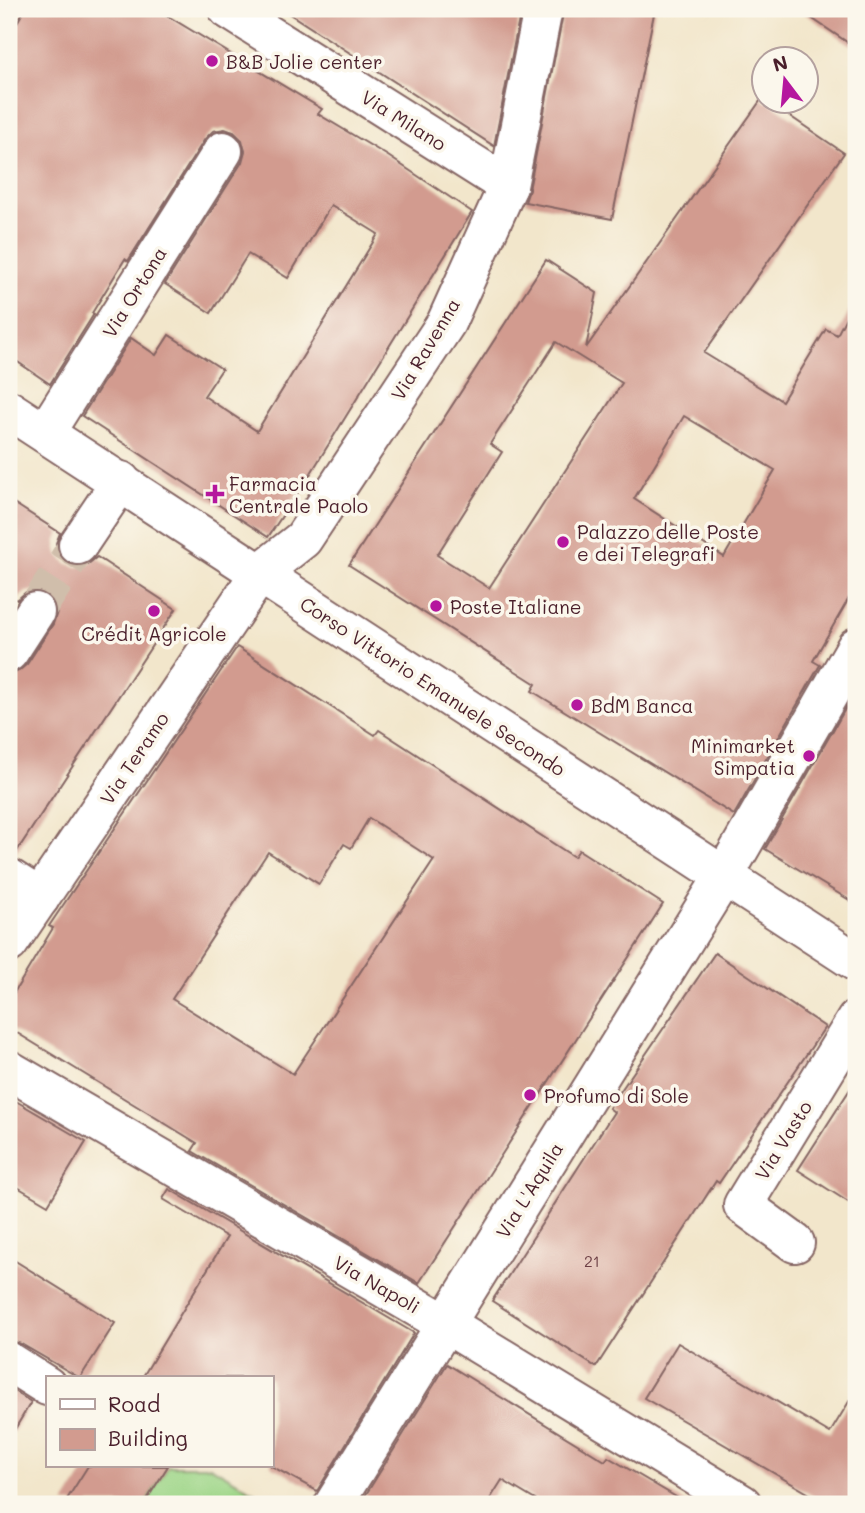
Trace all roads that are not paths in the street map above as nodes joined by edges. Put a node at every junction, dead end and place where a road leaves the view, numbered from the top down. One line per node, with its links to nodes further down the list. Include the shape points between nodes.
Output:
1 (228, 9): 4 (street, Via Milano)
2 (543, 9): 4 (street, Via Ravenna)
3 (223, 151): 6 (street, Via Ortona)
4 (508, 186): 9 (street, Via Ravenna, via 446,323 303,538)
5 (9, 410): 6 (street, Corso Vittorio Emanuele Secondo)
6 (45, 433): 7 (street, Corso Vittorio Emanuele Secondo)
7 (121, 481): 8 (street); 9 (street, Corso Vittorio Emanuele Secondo)
8 (78, 545)
9 (260, 573): 13 (street, Corso Vittorio Emanuele Secondo); 14 (street, Via Teramo)
10 (35, 612): 12 (street)
11 (856, 647): 13 (street, Via L'Aquila)
12 (9, 652)
13 (724, 876): 16 (street, Corso Vittorio Emanuele Secondo); 20 (street, Via L'Aquila)
14 (24, 888): 15 (street, Via Teramo)
15 (9, 943)
16 (856, 962)
17 (856, 1020): 19 (street, Via Vasto, via 743,1205)
18 (9, 1070): 20 (street, Via Napoli)
19 (795, 1243)
20 (446, 1324): 23 (street, Via L'Aquila); 24 (street, Via Napoli)
21 (9, 1362): 22 (street)
22 (46, 1385)
23 (334, 1504)
24 (742, 1504)

